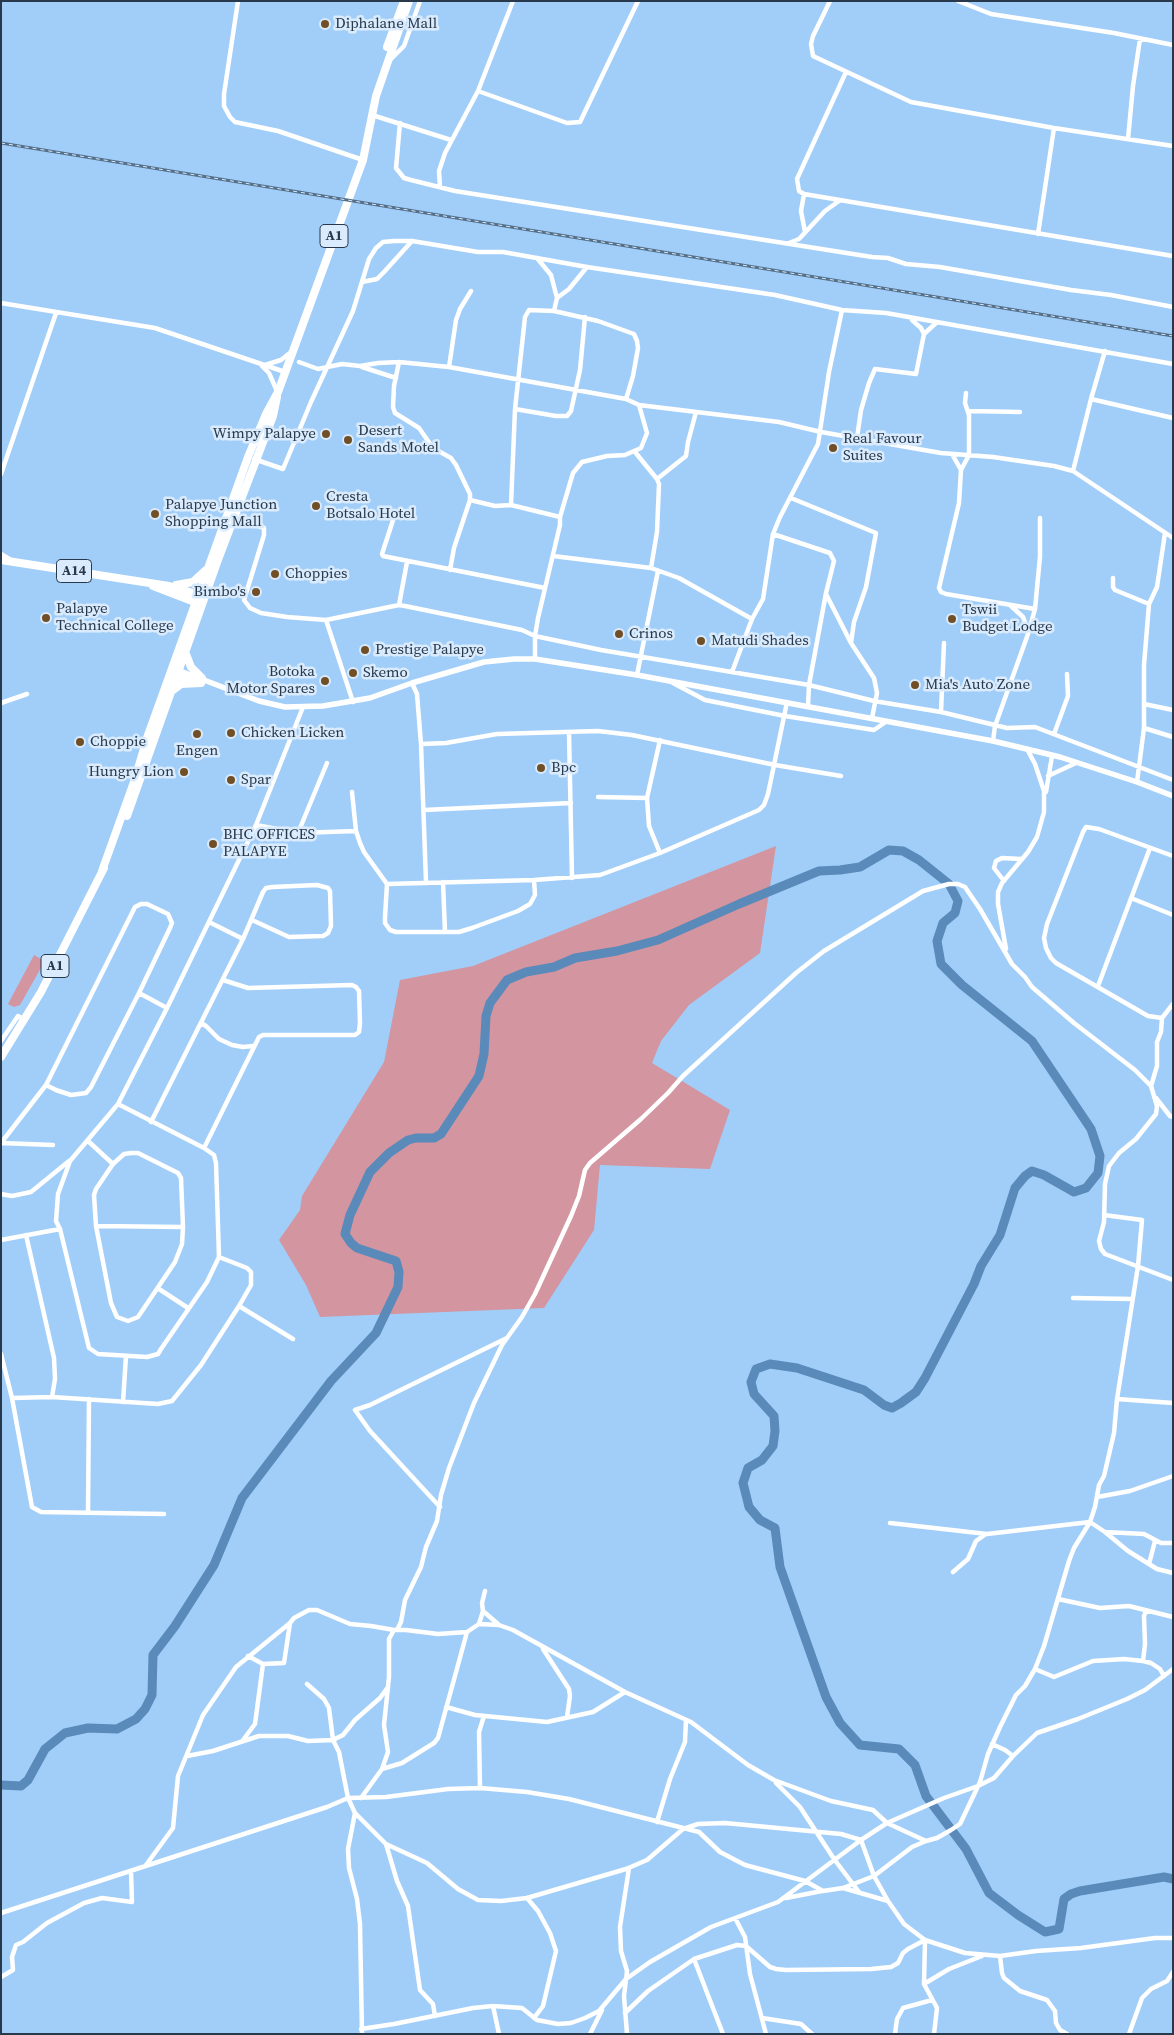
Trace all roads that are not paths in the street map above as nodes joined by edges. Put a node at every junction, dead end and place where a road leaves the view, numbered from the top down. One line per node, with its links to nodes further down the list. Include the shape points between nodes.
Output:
1 (238, 1): 21 (street, via 224,94 224,106 230,117 236,122 278,131)
2 (404, 1): 13 (highway, A1, via 386,50)
3 (409, 1): 11 (highway, A1)
4 (420, 1): 11 (street, via 404,46)
5 (513, 1): 14 (street)
6 (638, 1): 14 (street, via 580,122 567,123)
7 (830, 1): 12 (street, via 813,36 811,51 813,56)
8 (958, 1): 9 (street, via 991,14)
9 (1140, 39): 10 (street); 18 (street)
10 (1173, 45)
11 (388, 62): 13 (highway, A1)
12 (846, 72): 17 (street, via 922,105); 23 (street, via 797,179 799,191)
13 (382, 78): 15 (highway, A1)
14 (478, 91): 19 (street)
15 (372, 114): 16 (street); 21 (highway, A1)
16 (400, 123): 19 (street); 22 (street, via 395,158 399,174)
17 (1054, 128): 18 (street); 26 (street)
18 (1128, 138): 20 (street)
19 (451, 140): 22 (street, via 438,171)
20 (1173, 146)
21 (363, 160): 45 (highway, A1)
22 (440, 187): 28 (street)
23 (804, 194): 24 (street); 25 (street, via 801,211)
24 (839, 201): 25 (street, via 824,211); 26 (street)
25 (805, 232): 28 (street)
26 (1038, 234): 29 (street)
27 (412, 241): 30 (street); 32 (street, via 377,279); 32 (street, via 383,242 369,258)
28 (789, 243): 36 (street)
29 (1173, 256)
30 (537, 258): 31 (street); 34 (street, via 551,275)
31 (588, 267): 34 (street); 37 (street, via 775,295)
32 (362, 282): 51 (street, via 353,311)
33 (471, 291): 52 (street, via 456,320)
34 (557, 298): 38 (street)
35 (1, 302): 39 (street)
36 (1173, 307)
37 (842, 310): 41 (street); 67 (street)
38 (554, 311): 40 (street); 55 (street, via 529,310)
39 (56, 313): 49 (street, via 155,328); 75 (street)
40 (585, 317): 56 (street, via 580,370); 59 (street, via 634,334 637,359)
41 (911, 318): 42 (street); 43 (street)
42 (936, 323): 43 (street); 44 (street)
43 (924, 334): 68 (street, via 916,374 875,369 868,383)
44 (1104, 351): 48 (street); 60 (street)
45 (291, 352): 49 (street, via 281,360); 53 (highway, A1)
46 (299, 362): 51 (street, via 318,369)
47 (399, 362): 50 (street); 52 (street); 54 (street)
48 (1173, 364)
49 (261, 365): 53 (street); 57 (street, via 269,373)
50 (360, 366): 51 (street); 54 (street)
51 (327, 367): 72 (street, via 283,469)
52 (448, 367): 55 (street)
53 (285, 372): 57 (highway, A1)
54 (396, 378): 78 (street, via 395,413 419,428 433,448 451,458)
55 (518, 381): 56 (street); 62 (street)
56 (574, 391): 59 (street); 62 (street, via 568,416)
57 (278, 392): 72 (highway, A1, via 273,416)
58 (966, 393): 63 (street)
59 (626, 399): 61 (street)
60 (1091, 399): 66 (street); 74 (street)
61 (639, 405): 64 (street); 69 (street, via 647,433 641,448)
62 (515, 409): 79 (street)
63 (968, 411): 65 (street); 71 (street)
64 (696, 412): 67 (street, via 779,422); 76 (street, via 686,456)
65 (1020, 412)
66 (1173, 418)
67 (821, 432): 68 (street); 77 (street, via 814,454)
68 (857, 438): 70 (street)
69 (635, 452): 76 (street); 82 (street, via 596,458 576,467)
70 (952, 454): 71 (street); 73 (street)
71 (968, 455): 73 (street); 74 (street)
72 (252, 459): 81 (highway, A1)
73 (961, 470): 105 (street, via 959,503 939,588 946,594)
74 (1072, 471): 84 (street)
75 (1, 474)
76 (657, 479): 93 (street, via 657,532)
77 (790, 498): 85 (street); 113 (street, via 876,533)
78 (470, 500): 79 (street, via 494,506); 94 (street)
79 (511, 505): 82 (street)
80 (395, 514): 92 (street, via 382,554)
81 (231, 517): 91 (highway, A1); 102 (highway, A1); 109 (street, via 264,528 245,592 247,605 261,613)
82 (560, 517): 88 (street)
83 (1040, 518): 107 (street)
84 (1165, 533): 86 (street); 104 (street, via 1157,586)
85 (773, 534): 100 (street, via 830,553 834,561); 108 (street, via 763,599)
86 (1173, 538)
87 (1, 554): 90 (street)
88 (553, 556): 93 (street); 99 (street)
89 (1, 560): 90 (highway, A14)
90 (16, 562): 97 (highway, A14)
91 (210, 562): 98 (highway, via 201,577 193,582); 102 (highway, A1)
92 (407, 562): 94 (street); 106 (street)
93 (651, 568): 95 (street)
94 (450, 570): 99 (street)
95 (658, 571): 108 (street, via 679,578); 116 (street)
96 (1113, 578): 104 (street, via 1115,590)
97 (147, 583): 98 (highway, A14); 101 (highway, A14)
98 (169, 586): 102 (highway, A14)
99 (545, 588): 112 (street)
100 (826, 593): 113 (street); 125 (street)
101 (176, 596): 103 (highway, A14); 110 (highway, via 188,608)
102 (202, 596): 103 (highway, A1)
103 (199, 604): 110 (highway, A1); 115 (highway, A1)
104 (1149, 604): 132 (street)
105 (1010, 605): 107 (street); 111 (street, via 1023,617)
106 (399, 606): 109 (street); 112 (street, via 522,630)
107 (1035, 609): 111 (street)
108 (752, 619): 119 (street)
109 (326, 620): 129 (street)
110 (187, 626): 118 (highway, A1)
111 (1028, 634): 140 (street)
112 (535, 636): 116 (street); 117 (street)
113 (851, 643): 128 (street, via 874,678 877,693)
114 (944, 643): 136 (street)
115 (186, 652): 118 (highway, A1); 122 (highway, via 190,667)
116 (641, 655): 119 (street); 121 (street)
117 (535, 659): 121 (street); 124 (street, via 484,662)
118 (175, 672): 122 (street); 126 (highway, A1); 172 (highway, A1, via 148,735)
119 (732, 672): 125 (street)
120 (1067, 674): 143 (street, via 1068,696)
121 (638, 675): 123 (street)
122 (201, 681): 126 (highway, via 181,684); 134 (street, via 259,701)
123 (670, 681): 130 (street); 137 (street, via 705,700)
124 (412, 684): 129 (street); 147 (street, via 417,694)
125 (809, 684): 128 (street); 133 (street)
126 (173, 690): 172 (highway, A1, via 111,859)
127 (27, 694): 131 (street)
128 (874, 701): 136 (street); 138 (street)
129 (353, 702): 134 (street)
130 (787, 702): 133 (street); 137 (street)
131 (1, 703)
132 (1144, 704): 135 (street); 141 (street)
133 (808, 706): 138 (street)
134 (302, 707): 165 (street)
135 (1173, 710)
136 (941, 712): 140 (street)
137 (785, 716): 139 (street, via 874,730); 152 (street)
138 (872, 718): 139 (street)
139 (887, 721): 146 (street)
140 (995, 726): 143 (street, via 1014,729 1035,727); 146 (street)
141 (1144, 728): 144 (street); 153 (street)
142 (569, 732): 145 (street, via 618,733); 147 (street, via 497,734); 163 (street)
143 (1054, 734): 153 (street)
144 (1173, 737)
145 (660, 740): 152 (street); 162 (street)
146 (992, 741): 148 (street)
147 (421, 744): 164 (street)
148 (1027, 749): 149 (street); 159 (street)
149 (1052, 756): 150 (street); 155 (street)
150 (1076, 762): 155 (street); 157 (street)
151 (327, 763): 167 (street)
152 (775, 765): 154 (street); 169 (street, via 766,800 759,810)
153 (1139, 767): 156 (street); 157 (street)
154 (841, 776)
155 (1048, 776): 159 (street)
156 (1173, 780)
157 (1137, 782): 160 (street)
158 (352, 792): 166 (street)
159 (1046, 796): 171 (street, via 1040,830)
160 (1173, 796)
161 (598, 797): 162 (street)
162 (647, 798): 169 (street, via 649,826)
163 (571, 803): 164 (street); 173 (street)
164 (424, 810): 176 (street)
165 (256, 825): 167 (street); 182 (street)
166 (356, 831): 167 (street); 178 (street, via 364,852)
167 (298, 833)
168 (1150, 848): 170 (street); 179 (street); 187 (street, via 1086,827 1047,924 1044,938 1051,958)
169 (660, 853): 173 (street, via 600,875)
170 (1173, 856)
171 (1021, 859): 175 (street); 175 (street, via 1002,858 996,861 994,868)
172 (102, 871): 192 (highway, A1)
173 (572, 878): 174 (street)
174 (534, 880): 177 (street); 183 (street, via 535,894 530,904 472,928)
175 (1004, 881): 185 (street, via 998,899)
176 (426, 882): 177 (street); 178 (street)
177 (443, 882): 183 (street)
178 (387, 884): 183 (street, via 385,923 390,930)
179 (1131, 898): 180 (street); 187 (street)
180 (1173, 915)
181 (252, 920): 181 (street, via 266,888 317,885 330,891 331,926 323,936 289,937); 184 (street)
182 (209, 922): 184 (street); 190 (street)
183 (445, 932)
184 (243, 939): 186 (street)
185 (1007, 953): 198 (street, via 1032,987 1135,1070); 224 (street, via 968,891 962,885 954,884 923,891 809,962 590,1163 562,1238 535,1294)
186 (223, 980): 193 (street); 195 (street, via 248,988 347,985 359,991 359,1032 263,1035)
187 (1098, 986): 191 (street, via 1148,1016)
188 (139, 993): 190 (street); 197 (street, via 86,1093 70,1095); 197 (street, via 172,923 168,914 141,904 131,913)
189 (1173, 1004): 191 (street)
190 (167, 1008): 200 (street)
191 (1162, 1018): 198 (street, via 1157,1066)
192 (25, 1020): 194 (street, via 18,1016); 196 (highway, A1)
193 (201, 1023): 195 (street, via 219,1039 232,1045); 202 (street)
194 (1, 1040)
195 (253, 1046): 206 (street)
196 (1, 1057)
197 (46, 1085): 204 (street)
198 (1150, 1086): 199 (street)
199 (1155, 1097): 201 (street); 210 (street, via 1156,1114 1110,1166 1105,1184)
200 (118, 1104): 202 (street); 203 (street)
201 (1173, 1116)
202 (151, 1122): 206 (street)
203 (88, 1141): 207 (street); 208 (street)
204 (1, 1143): 205 (street)
205 (53, 1145)
206 (204, 1148): 216 (street, via 214,1155 216,1163)
207 (70, 1161): 209 (street, via 30,1192 12,1196); 213 (street, via 58,1194 56,1220)
208 (113, 1164): 211 (street, via 94,1195); 212 (street, via 124,1154 138,1153 178,1173 181,1178)
209 (1, 1194)
210 (1104, 1216): 217 (street, via 1099,1241 1101,1249 1111,1257); 217 (street, via 1142,1220)
211 (96, 1226): 212 (street); 219 (street, via 110,1303 117,1317 122,1321 134,1320)
212 (183, 1227): 219 (street, via 179,1254)
213 (60, 1229): 214 (street); 227 (street, via 89,1348 98,1354)
214 (26, 1235): 215 (street); 228 (street, via 54,1358 56,1379)
215 (1, 1240)
216 (219, 1258): 222 (street, via 251,1272 251,1284); 223 (street)
217 (1138, 1266): 218 (street); 221 (street)
218 (1173, 1280)
219 (158, 1289): 223 (street)
220 (1072, 1298): 221 (street)
221 (1132, 1300): 231 (street)
222 (239, 1306): 225 (street); 232 (street, via 201,1365 172,1402)
223 (188, 1308): 227 (street, via 158,1354 147,1358)
224 (508, 1338): 236 (street, via 474,1403 449,1468); 236 (street, via 355,1410 370,1431)
225 (293, 1339)
226 (1, 1354): 229 (street)
227 (126, 1356): 232 (street)
228 (52, 1397): 229 (street); 230 (street)
229 (12, 1398): 237 (street, via 32,1508 40,1512)
230 (88, 1399): 232 (street); 237 (street)
231 (1117, 1399): 233 (street); 235 (street, via 1111,1447)
232 (123, 1402)
233 (1173, 1404)
234 (1173, 1476): 235 (street, via 1130,1491)
235 (1097, 1497): 239 (street)
236 (440, 1507): 256 (street, via 421,1567 405,1600 401,1622)
237 (88, 1511): 238 (street)
238 (164, 1514)
239 (1090, 1522): 241 (street); 242 (street); 249 (street, via 1074,1548)
240 (890, 1523): 242 (street)
241 (1105, 1532): 243 (street, via 1144,1534); 245 (street)
242 (987, 1534): 246 (street, via 976,1541 968,1559)
243 (1156, 1541): 244 (street); 245 (street)
244 (1173, 1543)
245 (1149, 1564): 247 (street)
246 (953, 1572)
247 (1173, 1573)
248 (485, 1591): 250 (street)
249 (1058, 1599): 251 (street, via 1100,1608 1121,1606); 262 (street)
250 (483, 1610): 254 (street); 255 (street)
251 (1146, 1611): 252 (street); 260 (street)
252 (1173, 1617)
253 (290, 1623): 256 (street, via 302,1613 317,1610 350,1624); 259 (street); 261 (street, via 284,1663)
254 (479, 1624): 255 (street); 257 (street)
255 (499, 1625): 258 (street)
256 (395, 1630): 257 (street, via 438,1634); 266 (street, via 389,1639)
257 (467, 1632): 268 (street)
258 (542, 1647): 267 (street); 270 (street, via 569,1688)
259 (248, 1656): 261 (street); 275 (street, via 236,1667 203,1715)
260 (1143, 1661): 262 (street, via 1093,1661 1054,1677); 264 (street, via 1156,1666)
261 (263, 1664): 272 (street, via 255,1724)
262 (1035, 1668): 274 (street, via 1016,1695)
263 (1173, 1669): 264 (street)
264 (1164, 1676): 276 (street, via 1127,1699 1037,1733)
265 (307, 1684): 273 (street, via 329,1708)
266 (388, 1687): 273 (street, via 343,1735); 277 (street, via 384,1733 388,1752)
267 (625, 1692): 270 (street, via 593,1712); 271 (street)
268 (446, 1707): 269 (street); 277 (street, via 434,1743 402,1763)
269 (484, 1716): 270 (street, via 547,1722); 280 (street, via 479,1732)
270 (567, 1716)
271 (686, 1720): 278 (street); 284 (street, via 684,1742)
272 (243, 1740): 273 (street, via 259,1736); 275 (street)
273 (333, 1740): 281 (street, via 339,1752)
274 (992, 1744): 276 (street); 279 (street)
275 (187, 1756): 292 (street, via 178,1776 173,1828)
276 (1013, 1756): 279 (street, via 994,1778)
277 (382, 1768): 282 (street)
278 (774, 1780): 285 (street, via 831,1801 873,1810); 287 (street, via 800,1807)
279 (978, 1786): 285 (street); 289 (street, via 960,1824)
280 (480, 1788): 282 (street); 284 (street, via 569,1800)
281 (348, 1798): 282 (street); 283 (street); 292 (street)
282 (361, 1798)
283 (355, 1813): 290 (street); 323 (street, via 348,1849 360,1924)
284 (657, 1822): 286 (street)
285 (887, 1823): 288 (street); 289 (street)
286 (682, 1829): 287 (street, via 698,1824 733,1823); 293 (street, via 647,1860); 296 (street, via 699,1832 720,1852 745,1865)
287 (816, 1831): 288 (street, via 850,1835); 291 (street)
288 (860, 1840): 291 (street); 295 (street)
289 (926, 1841): 295 (street, via 912,1847)
290 (386, 1844): 301 (street, via 427,1863 458,1889 478,1900); 320 (street, via 408,1906 420,1990 433,2004)
291 (834, 1859): 296 (street); 297 (street)
292 (146, 1865): 294 (street)
293 (629, 1868): 301 (street); 314 (street, via 620,1927)
294 (131, 1871): 304 (street); 313 (street, via 132,1902 102,1898 84,1903 47,1923 16,1945 12,1957 13,1970)
295 (874, 1876): 297 (street); 303 (street)
296 (806, 1881): 299 (street); 302 (street)
297 (853, 1884): 298 (street); 300 (street)
298 (843, 1888): 299 (street); 300 (street)
299 (823, 1891): 302 (street)
300 (861, 1894): 303 (street)
301 (527, 1898): 321 (street, via 538,1911 556,1951 543,2006)
302 (784, 1898): 305 (street)
303 (888, 1901): 307 (street, via 904,1924)
304 (1, 1913)
305 (735, 1918): 308 (street); 314 (street, via 710,1927)
306 (1173, 1938): 310 (street)
307 (925, 1940): 308 (street, via 908,1949 891,1967 871,1969 776,1969); 309 (street, via 965,1953); 315 (street)
308 (746, 1946): 311 (street, via 737,1945); 322 (street)
309 (983, 1955): 310 (street); 315 (street)
310 (1000, 1956): 332 (street, via 1004,1978 1020,1991 1047,2000 1055,2011 1060,2030)
311 (694, 1959): 319 (street, via 648,1991); 327 (street)
312 (1173, 1972): 333 (street, via 1167,1981 1142,1998)
313 (1, 1978)
314 (626, 1979): 318 (street); 319 (street)
315 (924, 1984): 316 (street)
316 (932, 2000): 330 (street, via 903,2008 896,2020); 331 (street, via 937,2008)
317 (493, 2006): 320 (street); 321 (street, via 522,2008); 324 (street)
318 (603, 2006): 321 (street, via 571,2023 542,2022); 325 (street)
319 (625, 2013): 326 (street)
320 (435, 2016): 323 (street)
321 (534, 2018)
322 (762, 2018): 328 (street); 329 (street, via 801,2024)
323 (362, 2031)
324 (499, 2034)
325 (590, 2034)
326 (627, 2034)
327 (723, 2034)
328 (766, 2034)
329 (812, 2034)
330 (895, 2034)
331 (934, 2034)
332 (1067, 2034)
333 (1129, 2034)

